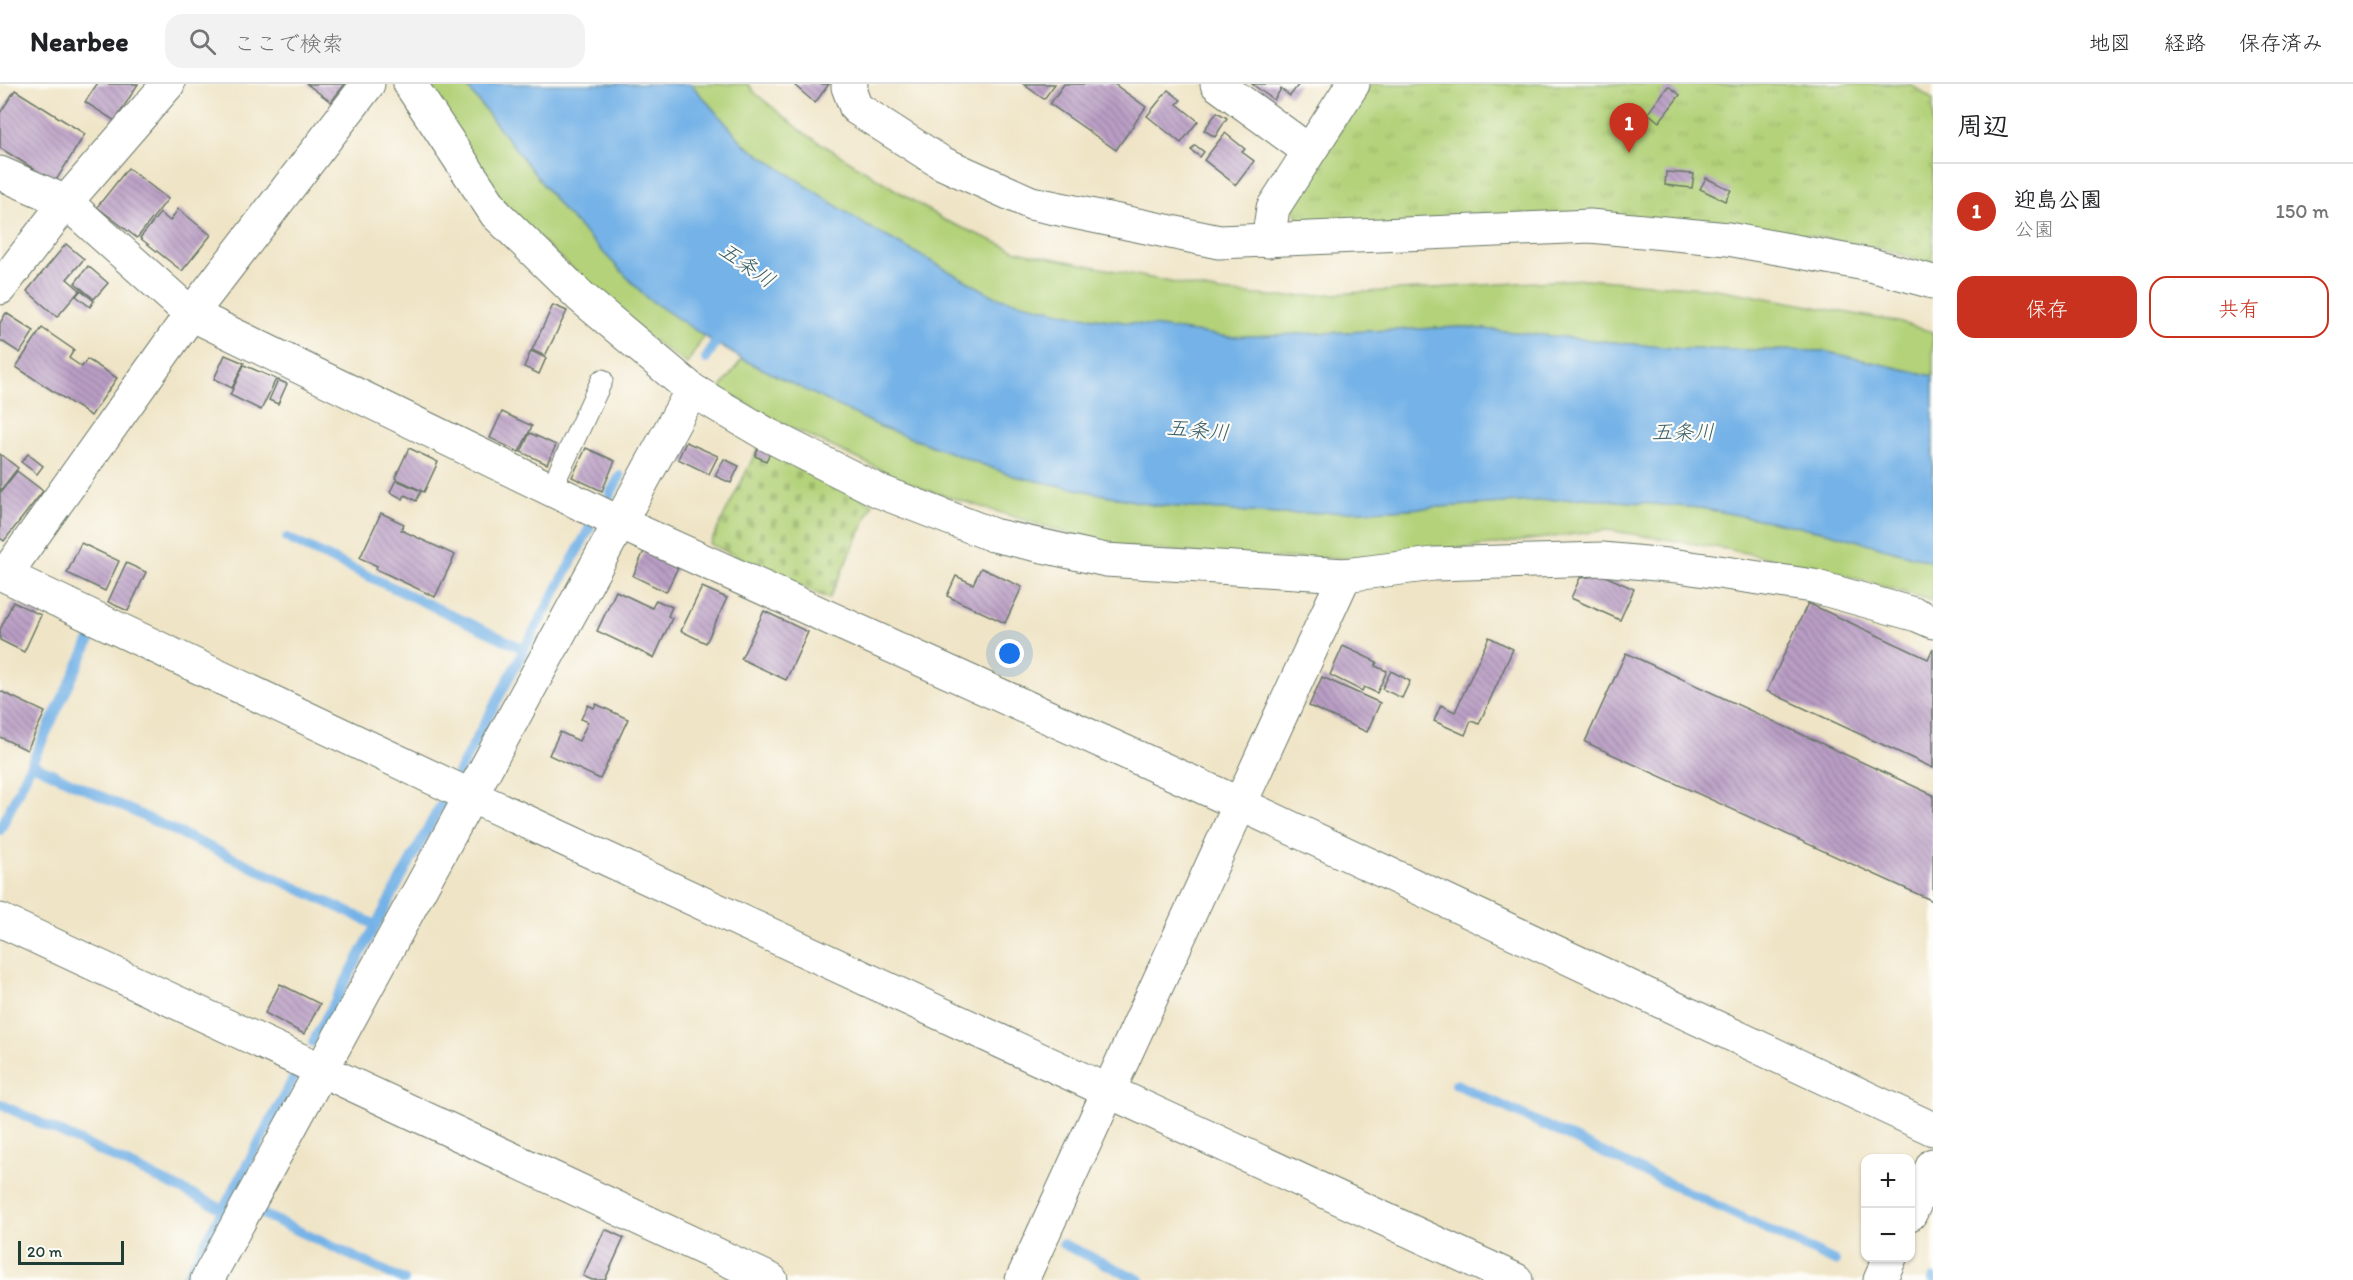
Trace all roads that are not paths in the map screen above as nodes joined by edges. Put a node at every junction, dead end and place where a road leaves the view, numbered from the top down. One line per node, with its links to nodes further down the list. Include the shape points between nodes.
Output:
1 (168, 84): 9 (street)
2 (368, 84): 13 (street)
3 (410, 84): 15 (street, via 496,214 580,296)
4 (850, 84): 10 (street, via 856,108 942,163 1031,203 1219,242)
5 (1217, 84): 7 (street)
6 (1353, 84): 7 (street)
7 (1309, 151): 10 (street, via 1273,208)
8 (0, 173): 9 (street)
9 (66, 202): 12 (street); 13 (street)
10 (1268, 241): 11 (street, via 1590,226 1728,238 1871,265)
11 (1933, 282)
12 (0, 288)
13 (191, 314): 16 (street); 18 (street)
14 (602, 380): 16 (lane)
15 (692, 390): 17 (street); 19 (street, via 768,435 879,491 993,535 1106,560)
16 (551, 489): 17 (street)
17 (620, 523): 21 (street); 22 (street)
18 (2, 574): 21 (street)
19 (1345, 575): 20 (street, via 1434,564 1602,559 1813,586); 22 (street)
20 (1933, 622)
21 (471, 796): 24 (street); 25 (street)
22 (1240, 804): 25 (street); 26 (street)
23 (0, 920): 24 (street)
24 (321, 1072): 30 (street); 31 (street)
25 (1109, 1090): 32 (street); 33 (street)
26 (1933, 1129)
27 (1933, 1164): 28 (street)
28 (1914, 1208)
29 (1888, 1262): 34 (street)
30 (207, 1280)
31 (771, 1280)
32 (1022, 1280)
33 (1516, 1280)
34 (1880, 1280)

